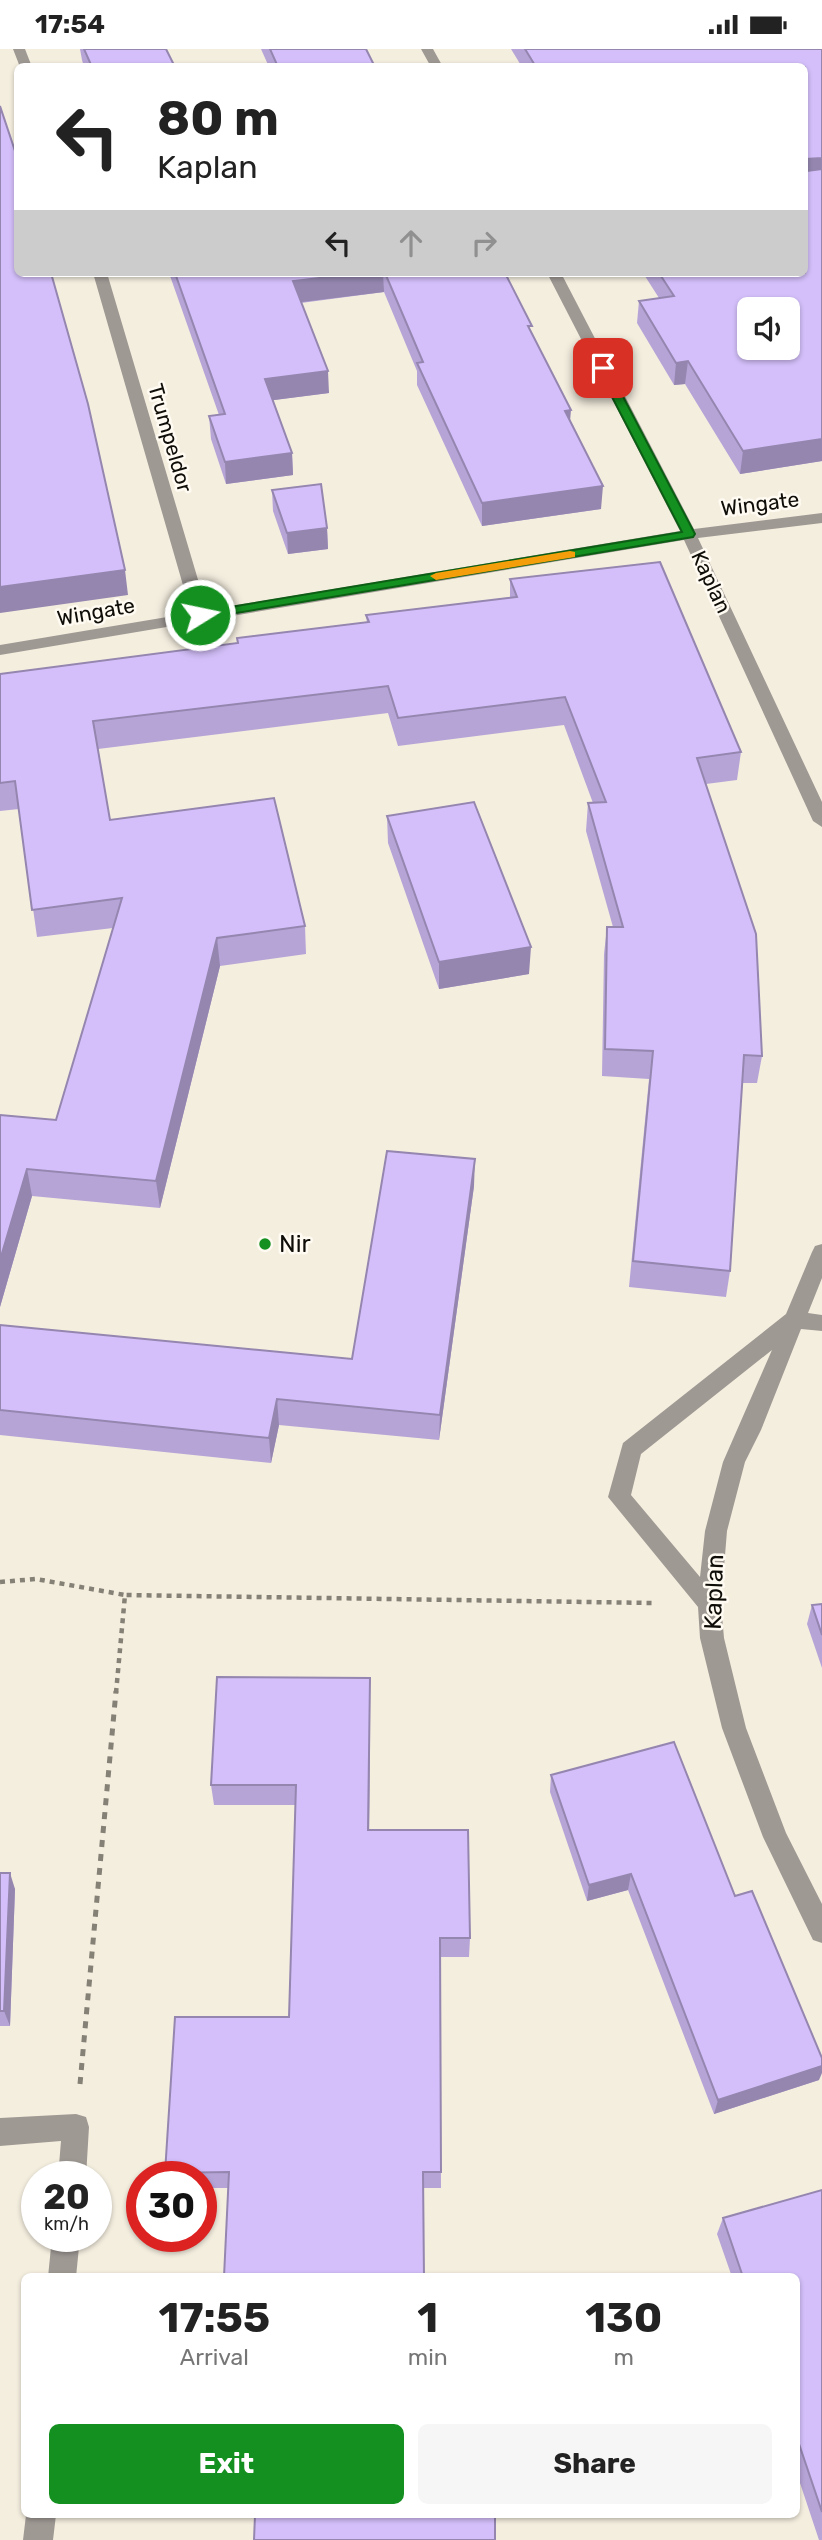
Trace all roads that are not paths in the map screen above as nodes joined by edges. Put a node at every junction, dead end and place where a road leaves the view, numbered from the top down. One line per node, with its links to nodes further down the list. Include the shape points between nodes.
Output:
1 (101, 277): 5 (street, Trumpeldor)
2 (556, 277): 4 (street, Kaplan)
3 (822, 518): 4 (street, Wingate)
4 (689, 534): 5 (street, Wingate); 7 (street, Kaplan)
5 (200, 615): 6 (street, Wingate)
6 (0, 650)
7 (822, 821)
8 (822, 1252): 9 (street, Kaplan)
9 (794, 1320): 10 (street); 11 (street, Kaplan, via 734,1462 716,1531); 11 (street, via 631,1450 619,1497)
10 (822, 1323)
11 (709, 1604): 12 (street, Kaplan, via 712,1638 734,1727 775,1837)
12 (822, 1931)
13 (0, 2132): 14 (street, via 76,2127)
14 (73, 2161)
15 (64, 2252): 16 (street)
16 (62, 2273)
17 (41, 2518): 18 (street)
18 (38, 2540)

